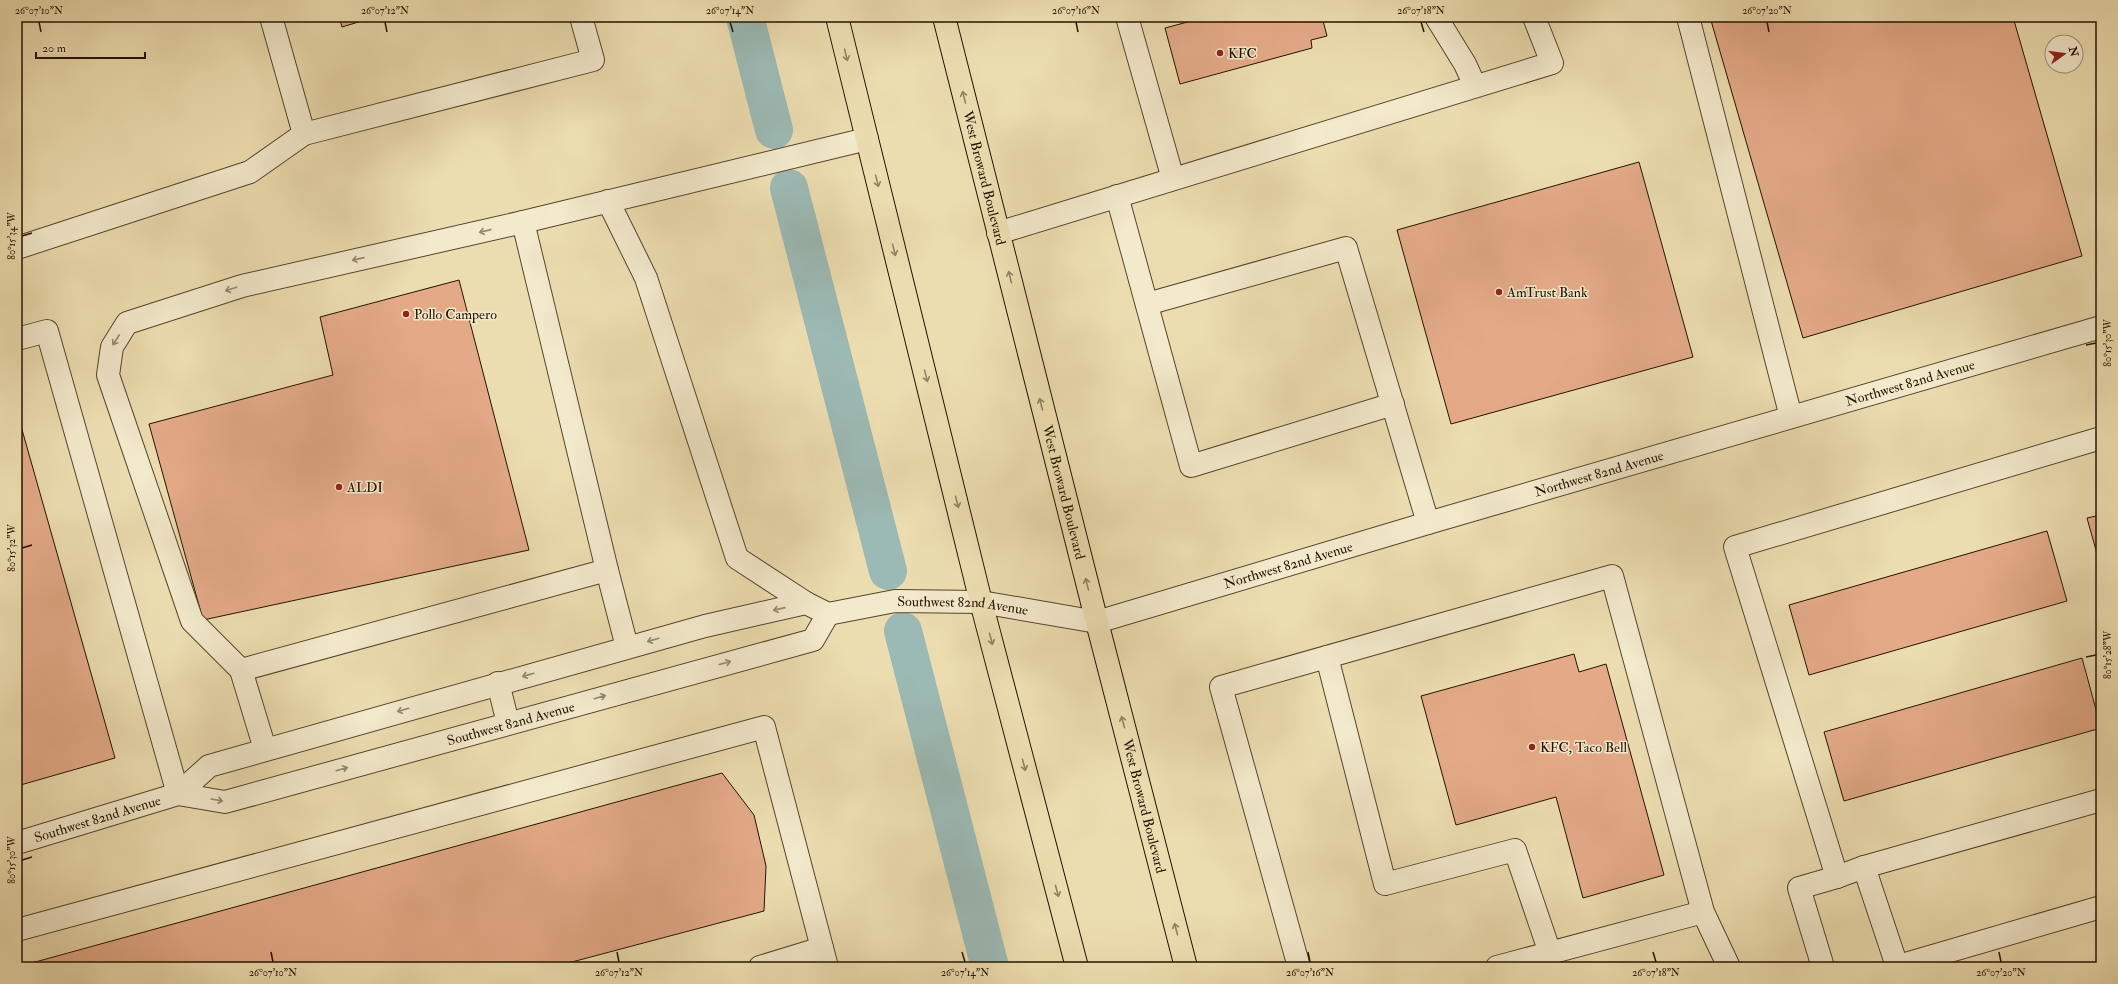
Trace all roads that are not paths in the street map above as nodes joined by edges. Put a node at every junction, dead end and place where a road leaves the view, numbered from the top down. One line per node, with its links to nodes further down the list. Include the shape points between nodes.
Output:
1 (271, 17): 10 (street)
2 (582, 17): 10 (street, via 593,60)
3 (836, 17): 11 (main road, one-way to 11)
4 (944, 17): 16 (main road, West Broward Boulevard, one-way to 4)
5 (1127, 17): 12 (street)
6 (1436, 17): 9 (street, via 1465,64)
7 (1534, 17): 9 (street, via 1552,63)
8 (1688, 17): 22 (street)
9 (1475, 86): 12 (street)
10 (304, 134): 17 (street, via 250,172)
11 (867, 139): 14 (street); 27 (main road, one-way to 27)
12 (1173, 179): 13 (street)
13 (1117, 196): 16 (street); 18 (street)
14 (608, 201): 15 (street); 26 (street, via 646,278 736,558)
15 (523, 222): 25 (street); 32 (street, one-way to 32, via 242,286 128,323 112,347 108,374 192,621)
16 (998, 233): 29 (main road, West Broward Boulevard, one-way to 16)
17 (17, 248)
18 (1147, 304): 21 (street, via 1346,248); 21 (street, via 1192,466)
19 (2101, 327): 22 (street, Northwest 82nd Avenue)
20 (17, 339): 36 (street, via 47,331)
21 (1393, 404): 24 (street)
22 (1791, 417): 24 (street, Northwest 82nd Avenue)
23 (2101, 438): 40 (street, via 1735,547)
24 (1428, 523): 29 (street, Northwest 82nd Avenue)
25 (607, 570): 30 (street); 32 (street)
26 (806, 602): 28 (street); 30 (street, Southwest 82nd Avenue, one-way to 30)
27 (981, 602): 28 (street, Southwest 82nd Avenue, via 895,601); 29 (street, Southwest 82nd Avenue); 47 (main road, one-way to 47)
28 (828, 614): 34 (street, Southwest 82nd Avenue, one-way to 28, via 813,640)
29 (1096, 622): 48 (main road, West Broward Boulevard, one-way to 29)
30 (627, 647): 33 (street, Southwest 82nd Avenue, one-way to 33)
31 (1327, 658): 42 (street, via 1612,576); 44 (street, via 1385,884 1515,850); 49 (street, via 1221,687)
32 (241, 670): 35 (street)
33 (498, 683): 34 (street); 35 (street, Southwest 82nd Avenue, one-way to 35)
34 (508, 723): 36 (street, Southwest 82nd Avenue, one-way to 34, via 225,802)
35 (265, 749): 36 (street, Southwest 82nd Avenue, via 209,766)
36 (178, 794): 38 (street, Southwest 82nd Avenue)
37 (2101, 800): 39 (street)
38 (17, 843)
39 (1864, 867): 40 (street); 53 (street)
40 (1837, 877): 52 (street, via 1799,888)
41 (2101, 907): 53 (street)
42 (1703, 912): 44 (street); 51 (street)
43 (17, 930): 45 (street, via 764,727)
44 (1550, 953): 50 (street)
45 (824, 958): 46 (street)
46 (760, 967)
47 (1077, 967)
48 (1186, 967)
49 (1299, 967)
50 (1497, 967)
51 (1729, 967)
52 (1822, 967)
53 (1896, 967)

